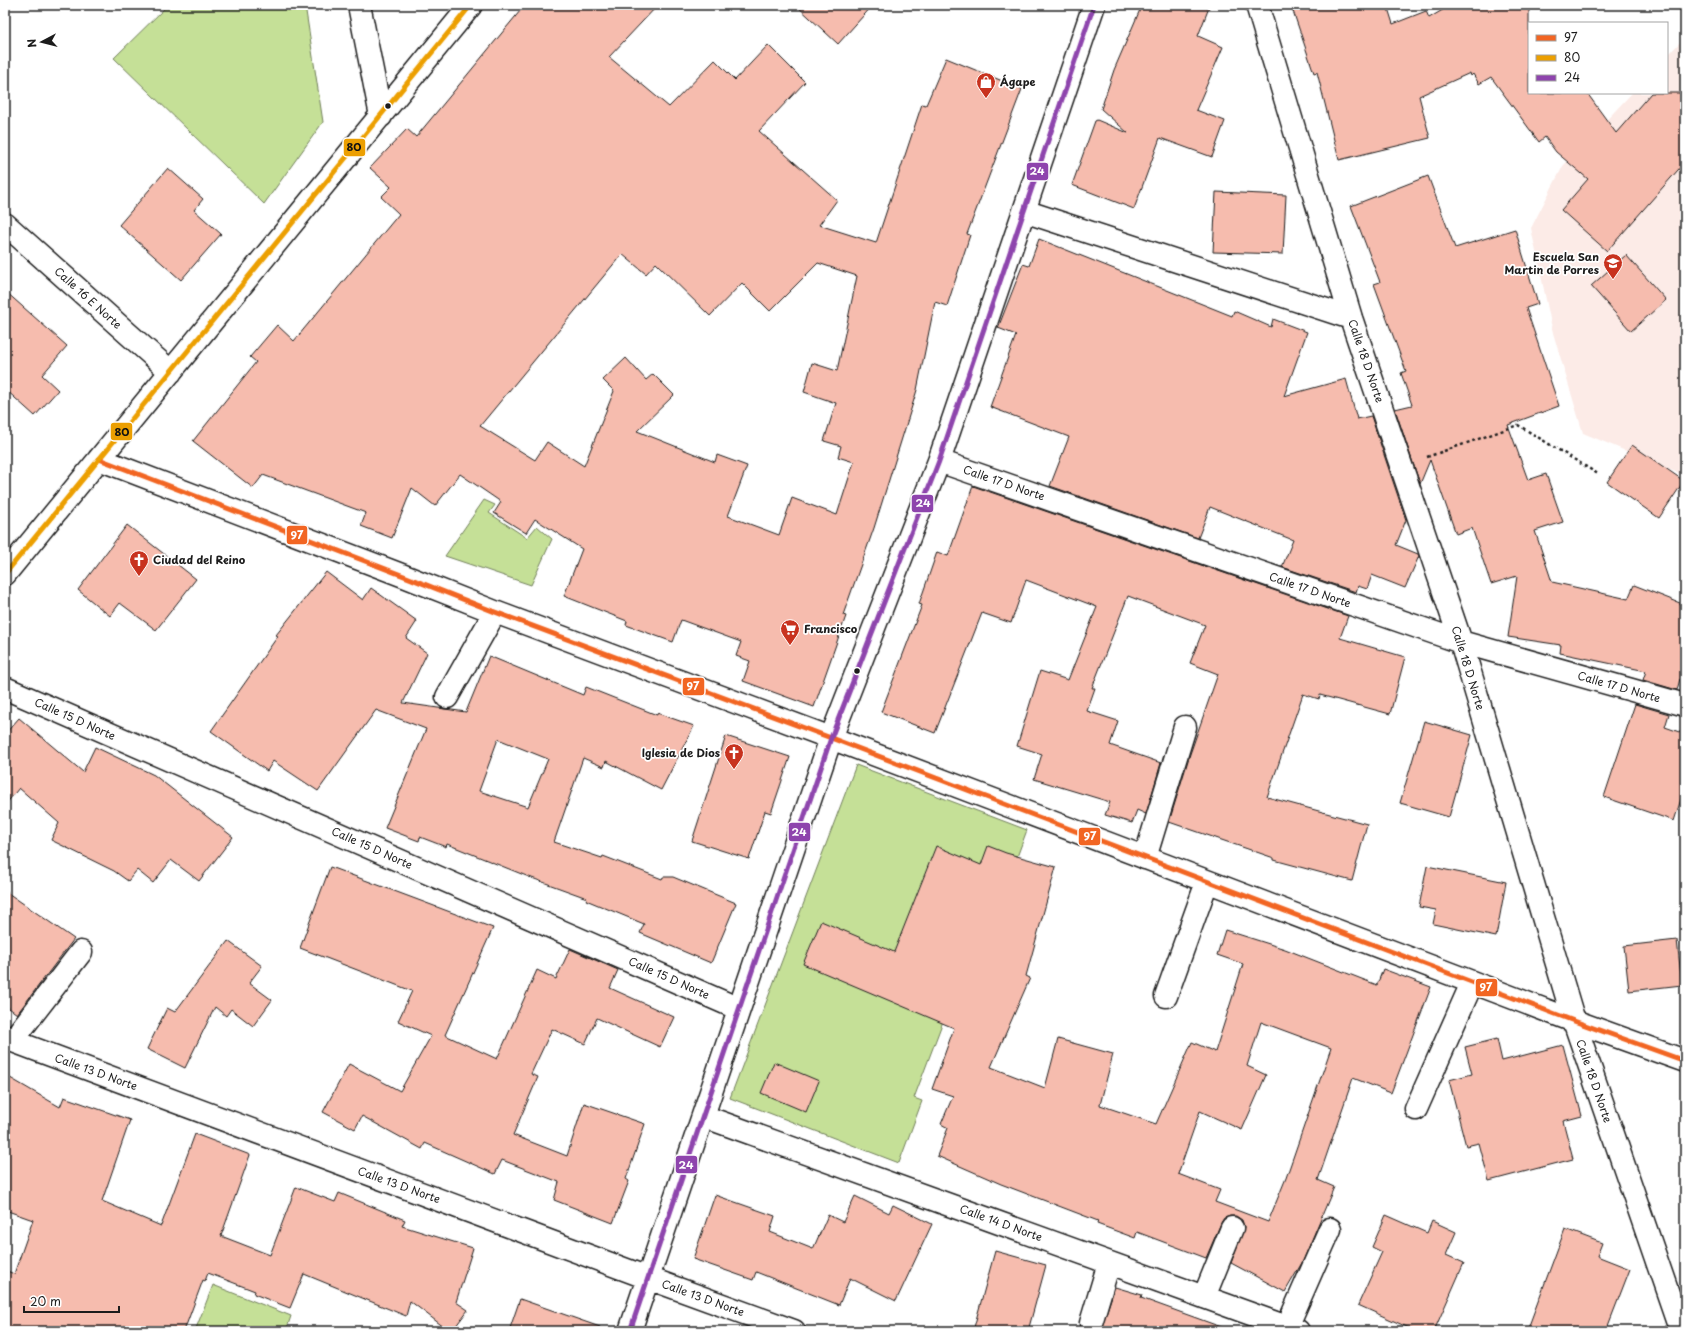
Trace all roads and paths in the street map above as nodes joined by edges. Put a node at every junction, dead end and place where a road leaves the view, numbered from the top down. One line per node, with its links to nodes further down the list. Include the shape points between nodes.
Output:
1 (359, 5): 5 (street)
2 (471, 5): 5 (street)
3 (1094, 5): 6 (street)
4 (1257, 5): 8 (street, Calle 18 D Norte)
5 (381, 116): 9 (street)
6 (1024, 211): 8 (street); 11 (street)
7 (5, 224): 9 (street, Calle 16 E Norte)
8 (1351, 318): 12 (street, Calle 18 D Norte)
9 (171, 372): 10 (street)
10 (99, 459): 14 (street); 15 (street)
11 (939, 460): 16 (street, Calle 17 D Norte); 21 (street)
12 (1402, 466): 13 (path, via 1518,425); 16 (street, Calle 18 D Norte)
13 (1598, 474)
14 (5, 574)
15 (495, 612): 18 (street); 21 (street)
16 (1461, 642): 19 (street, Calle 17 D Norte); 28 (street, Calle 18 D Norte)
17 (5, 688): 27 (street, Calle 15 D Norte)
18 (447, 697)
19 (1685, 705)
20 (1185, 727): 22 (street)
21 (831, 738): 22 (street); 27 (street)
22 (1145, 858): 23 (street)
23 (1207, 882): 25 (street); 26 (street)
24 (81, 952): 29 (street)
25 (1472, 983): 28 (street); 31 (street)
26 (1166, 996)
27 (739, 1008): 32 (street)
28 (1574, 1021): 30 (street); 42 (street, Calle 18 D Norte)
29 (9, 1040): 36 (street, Calle 13 D Norte)
30 (1685, 1061)
31 (1416, 1109)
32 (703, 1116): 35 (street, Calle 14 D Norte); 36 (street)
33 (1232, 1228): 37 (street)
34 (1330, 1229): 39 (street)
35 (1109, 1263): 37 (street, Calle 14 D Norte); 38 (street)
36 (648, 1278): 40 (street); 41 (street, Calle 13 D Norte)
37 (1204, 1297): 39 (street, Calle 14 D Norte)
38 (1091, 1323)
39 (1292, 1329)
40 (630, 1331)
41 (794, 1331)
42 (1681, 1331)

